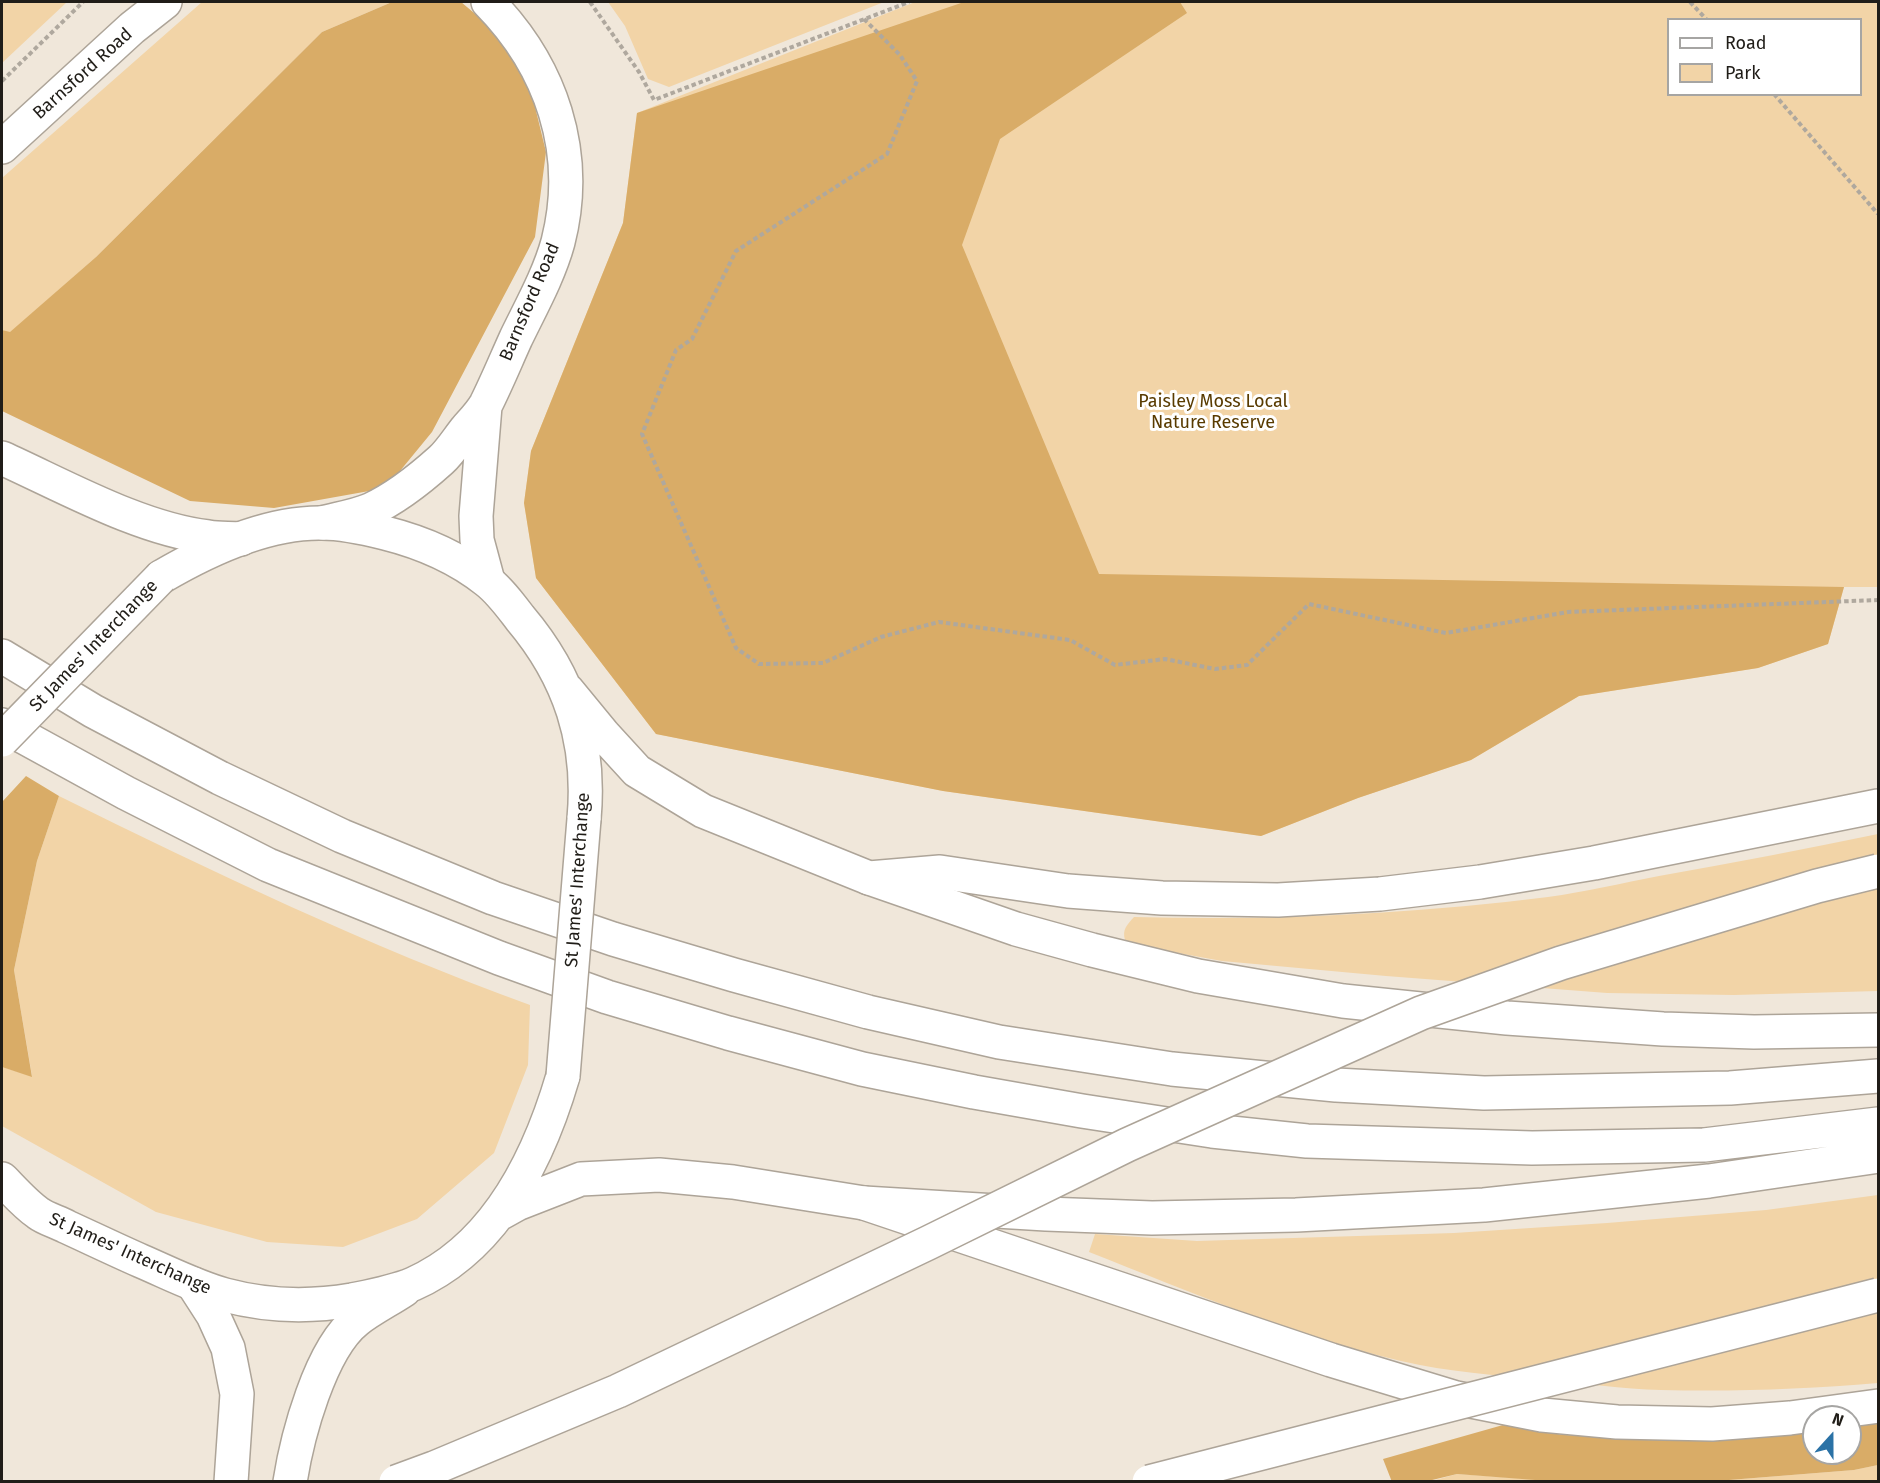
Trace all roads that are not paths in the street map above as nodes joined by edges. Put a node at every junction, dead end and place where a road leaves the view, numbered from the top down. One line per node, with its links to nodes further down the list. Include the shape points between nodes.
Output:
1 (165, 2): 3 (main road, Barnsford Road)
2 (488, 2): 4 (main road, Barnsford Road, via 521,41 538,69 556,111 566,172 565,205 554,253)
3 (2, 147)
4 (484, 406): 6 (main road, Barnsford Road, via 442,459 416,481 369,510); 8 (main road, Barnsford Road, via 476,516 477,540)
5 (2, 458): 7 (main road, via 127,516 207,537)
6 (322, 523): 7 (main road, St James' Interchange); 8 (main road, St James' Interchange, via 371,530 419,543)
7 (241, 538): 12 (main road, St James' Interchange, bridge, via 161,577)
8 (488, 581): 10 (main road, St James' Interchange, via 528,626)
9 (2, 656): 17 (main road, via 93,711 220,778 342,836 493,898 734,975 868,1012 999,1042 1172,1069 1336,1085 1485,1093 1730,1089)
10 (567, 690): 15 (main road, via 637,771 702,811); 24 (main road, St James' Interchange, bridge, via 583,747 586,776 563,1076 537,1148)
11 (2, 725): 18 (main road, via 268,866 499,958 607,997 873,1071 1082,1112 1307,1140 1532,1148 1704,1145)
12 (2, 740)
13 (1878, 806): 15 (main road, via 1594,863 1380,894 1278,900 1162,898 1068,891 940,872)
14 (1878, 871): 31 (main road, bridge, via 1561,963 1421,1013 1127,1144 618,1390)
15 (869, 878): 16 (main road, via 1016,929 1092,950 1198,976 1343,1001 1663,1029)
16 (1878, 1030)
17 (1878, 1076)
18 (1878, 1124)
19 (1878, 1156): 22 (main road, via 1709,1182 1484,1204 1296,1215 1140,1217)
20 (2, 1179): 23 (main road, St James' Interchange)
21 (2, 1203): 23 (main road)
22 (864, 1203): 24 (main road, via 733,1182 659,1175 581,1179); 28 (main road, via 1330,1360 1456,1398 1542,1414 1617,1422 1712,1424)
23 (39, 1214): 25 (main road, St James' Interchange)
24 (499, 1214): 26 (main road, St James' Interchange, via 458,1256)
25 (193, 1284): 26 (main road, St James' Interchange, via 237,1297 297,1304 365,1297); 29 (main road, via 228,1348 237,1394)
26 (413, 1284): 30 (main road, via 356,1321 329,1357 314,1388)
27 (1878, 1294): 32 (main road, bridge)
28 (1878, 1406)
29 (231, 1482)
30 (290, 1482)
31 (396, 1482)
32 (1149, 1482)

